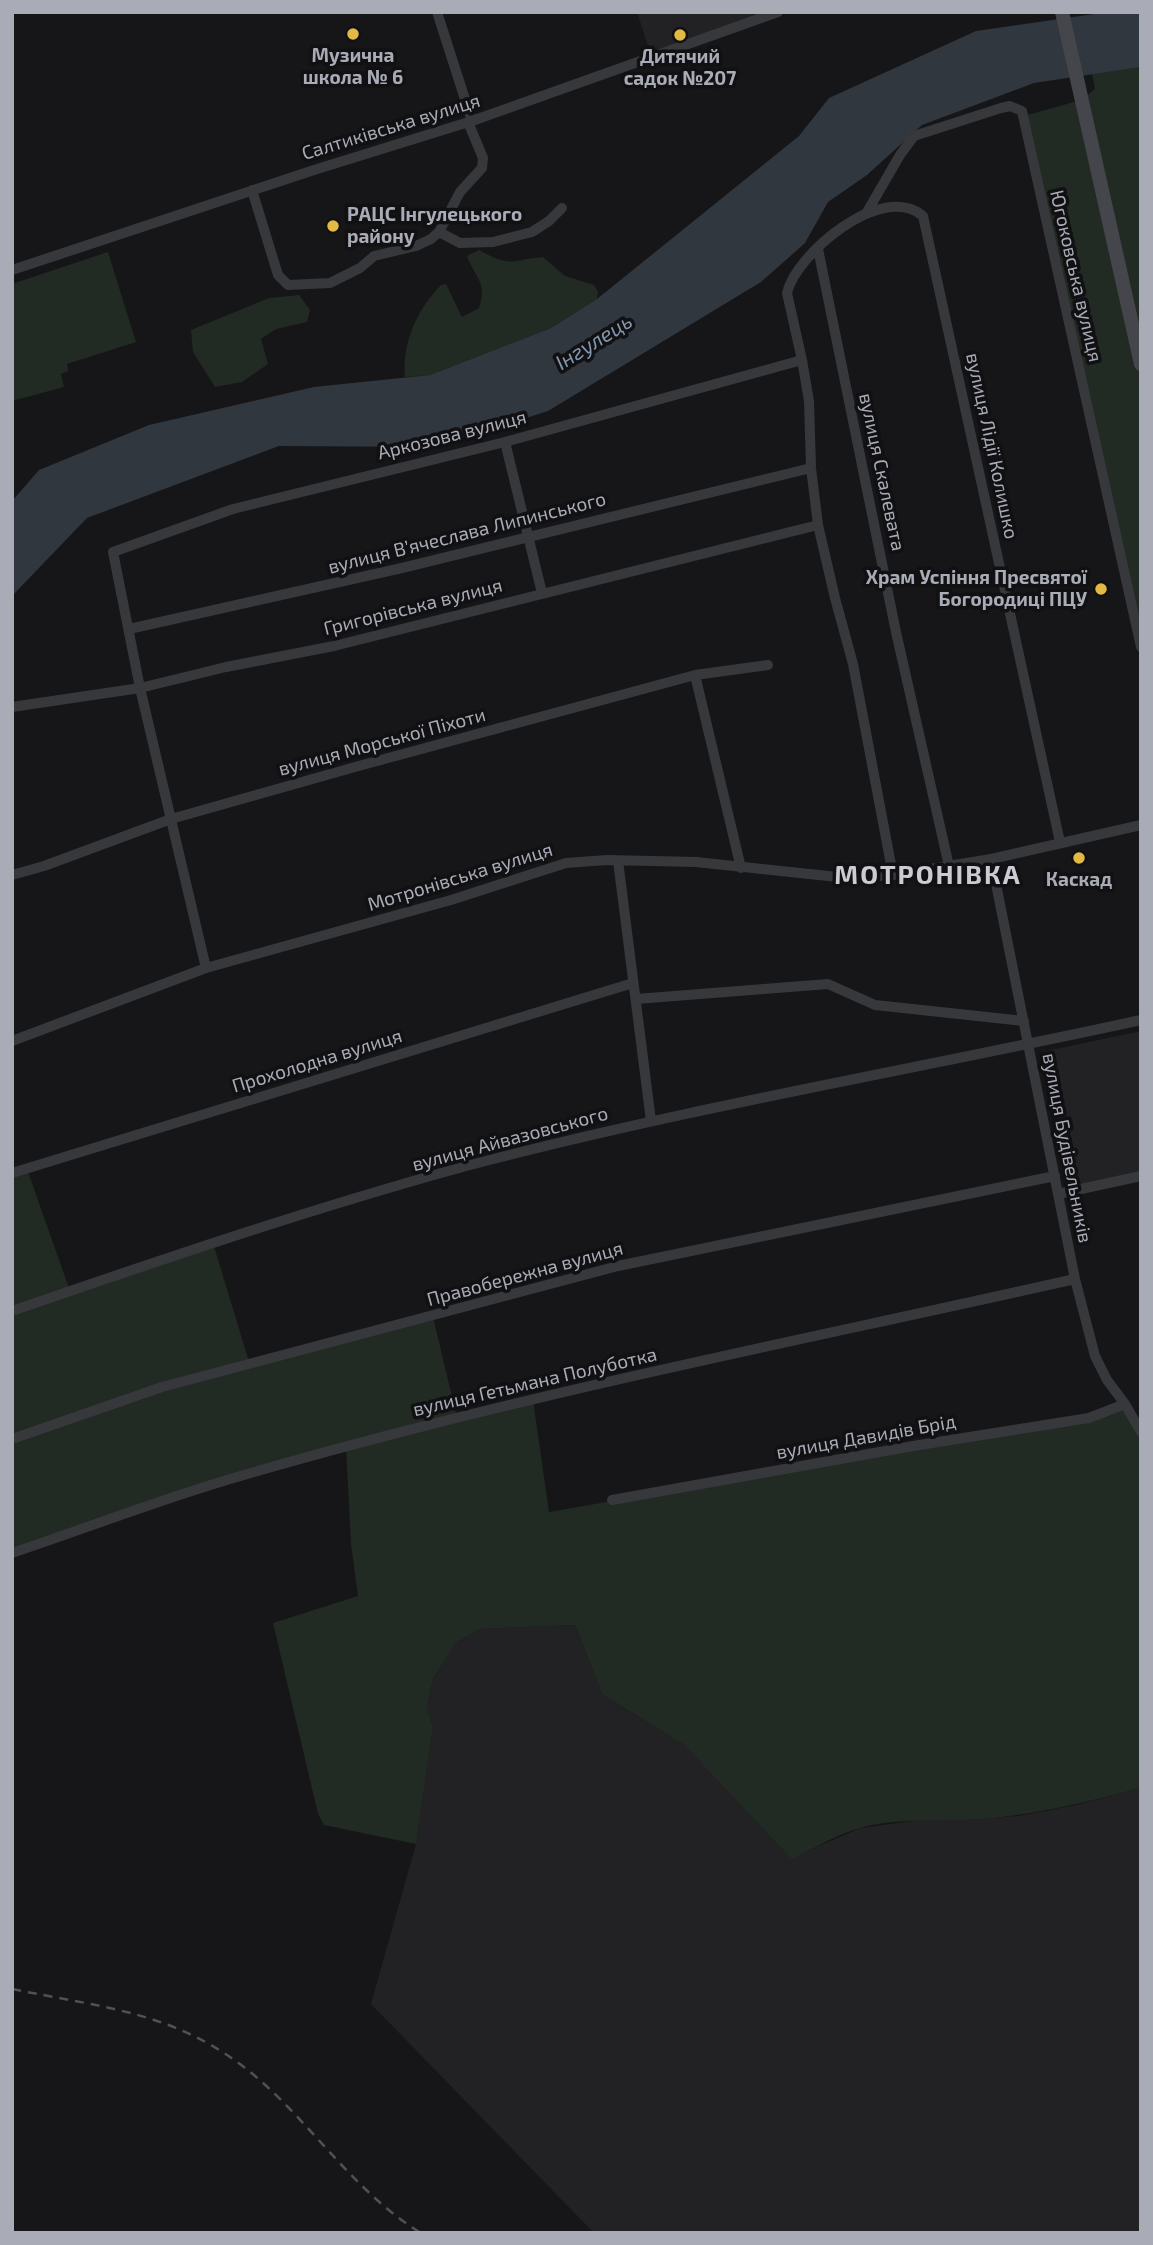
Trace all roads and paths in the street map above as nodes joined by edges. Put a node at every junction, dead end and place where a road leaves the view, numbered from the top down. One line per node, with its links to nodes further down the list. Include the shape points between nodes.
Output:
1 (437, 12): 4 (street)
2 (778, 12): 4 (street, Салтиківська вулиця)
3 (1062, 12): 12 (street)
4 (470, 122): 5 (street, Салтиківська вулиця); 8 (street, via 482,168 460,192)
5 (252, 190): 8 (street, via 278,275 288,285 330,283 374,256 416,246); 10 (street, Салтиківська вулиця)
6 (562, 208): 8 (street, via 532,232 493,242 460,243)
7 (867, 212): 9 (street, вулиця Лідії Колишко, via 847,222); 19 (street, Югоковська вулиця, via 914,136 1001,108 1022,111); 26 (street, вулиця Лідії Колишко, via 909,209 923,216)
8 (439, 232)
9 (818, 249): 11 (street, via 795,274 787,293); 29 (street, вулиця Скалевата)
10 (12, 270)
11 (802, 360): 13 (street, Аркозова вулиця); 14 (street, via 809,401)
12 (1141, 364)
13 (506, 442): 16 (street); 18 (street, Аркозова вулиця, via 233,509 113,552)
14 (811, 468): 15 (street); 16 (street, вулиця В’ячеслава Липинського)
15 (818, 525): 17 (street, Григорівська вулиця); 31 (street, via 853,664)
16 (527, 536): 17 (street); 18 (street, вулиця В’ячеслава Липинського)
17 (542, 593): 22 (street, Григорівська вулиця, via 334,646)
18 (129, 629): 22 (street)
19 (1141, 647)
20 (768, 665): 21 (street, вулиця Морської Піхоти)
21 (695, 675): 24 (street, вулиця Морської Піхоти); 30 (street)
22 (140, 688): 23 (street, Григорівська вулиця); 24 (street)
23 (12, 707)
24 (171, 819): 32 (street, вулиця Морської Піхоти); 33 (street)
25 (1141, 825): 26 (street, Мотронівська вулиця)
26 (1060, 842): 27 (street, Мотронівська вулиця)
27 (991, 859): 29 (street, Мотронівська вулиця); 37 (street, вулиця Будівельників)
28 (618, 861): 30 (street, Мотронівська вулиця); 33 (street, Мотронівська вулиця, via 552,866 451,900); 34 (street)
29 (949, 866): 31 (street, Мотронівська вулиця)
30 (741, 868): 31 (street, Мотронівська вулиця, via 847,878)
31 (893, 875)
32 (12, 876)
33 (206, 968): 38 (street, Мотронівська вулиця)
34 (633, 983): 35 (street); 41 (street, Прохолодна вулиця)
35 (636, 999): 37 (street, via 828,984 875,1005); 40 (street)
36 (1141, 1020): 39 (street, вулиця Айвазовського)
37 (1024, 1021): 39 (street, вулиця Будівельників)
38 (12, 1041)
39 (1028, 1045): 40 (street, вулиця Айвазовського); 42 (street, вулиця Будівельників)
40 (651, 1121): 46 (street, вулиця Айвазовського, via 418,1181 213,1242)
41 (12, 1173)
42 (1055, 1176): 44 (street, вулиця Будівельників); 49 (street, Правобережна вулиця, via 618,1266 162,1387)
43 (1141, 1176): 44 (street)
44 (1058, 1194): 45 (street, вулиця Будівельників)
45 (1075, 1279): 47 (street, вулиця Будівельників, via 1095,1356); 51 (street, вулиця Гетьмана Полуботка, via 404,1431 235,1478)
46 (12, 1311)
47 (1125, 1404): 48 (street, вулиця Будівельників); 50 (street, вулиця Давидів Брід, via 1089,1418)
48 (1141, 1432)
49 (12, 1439)
50 (612, 1500)
51 (12, 1553)

